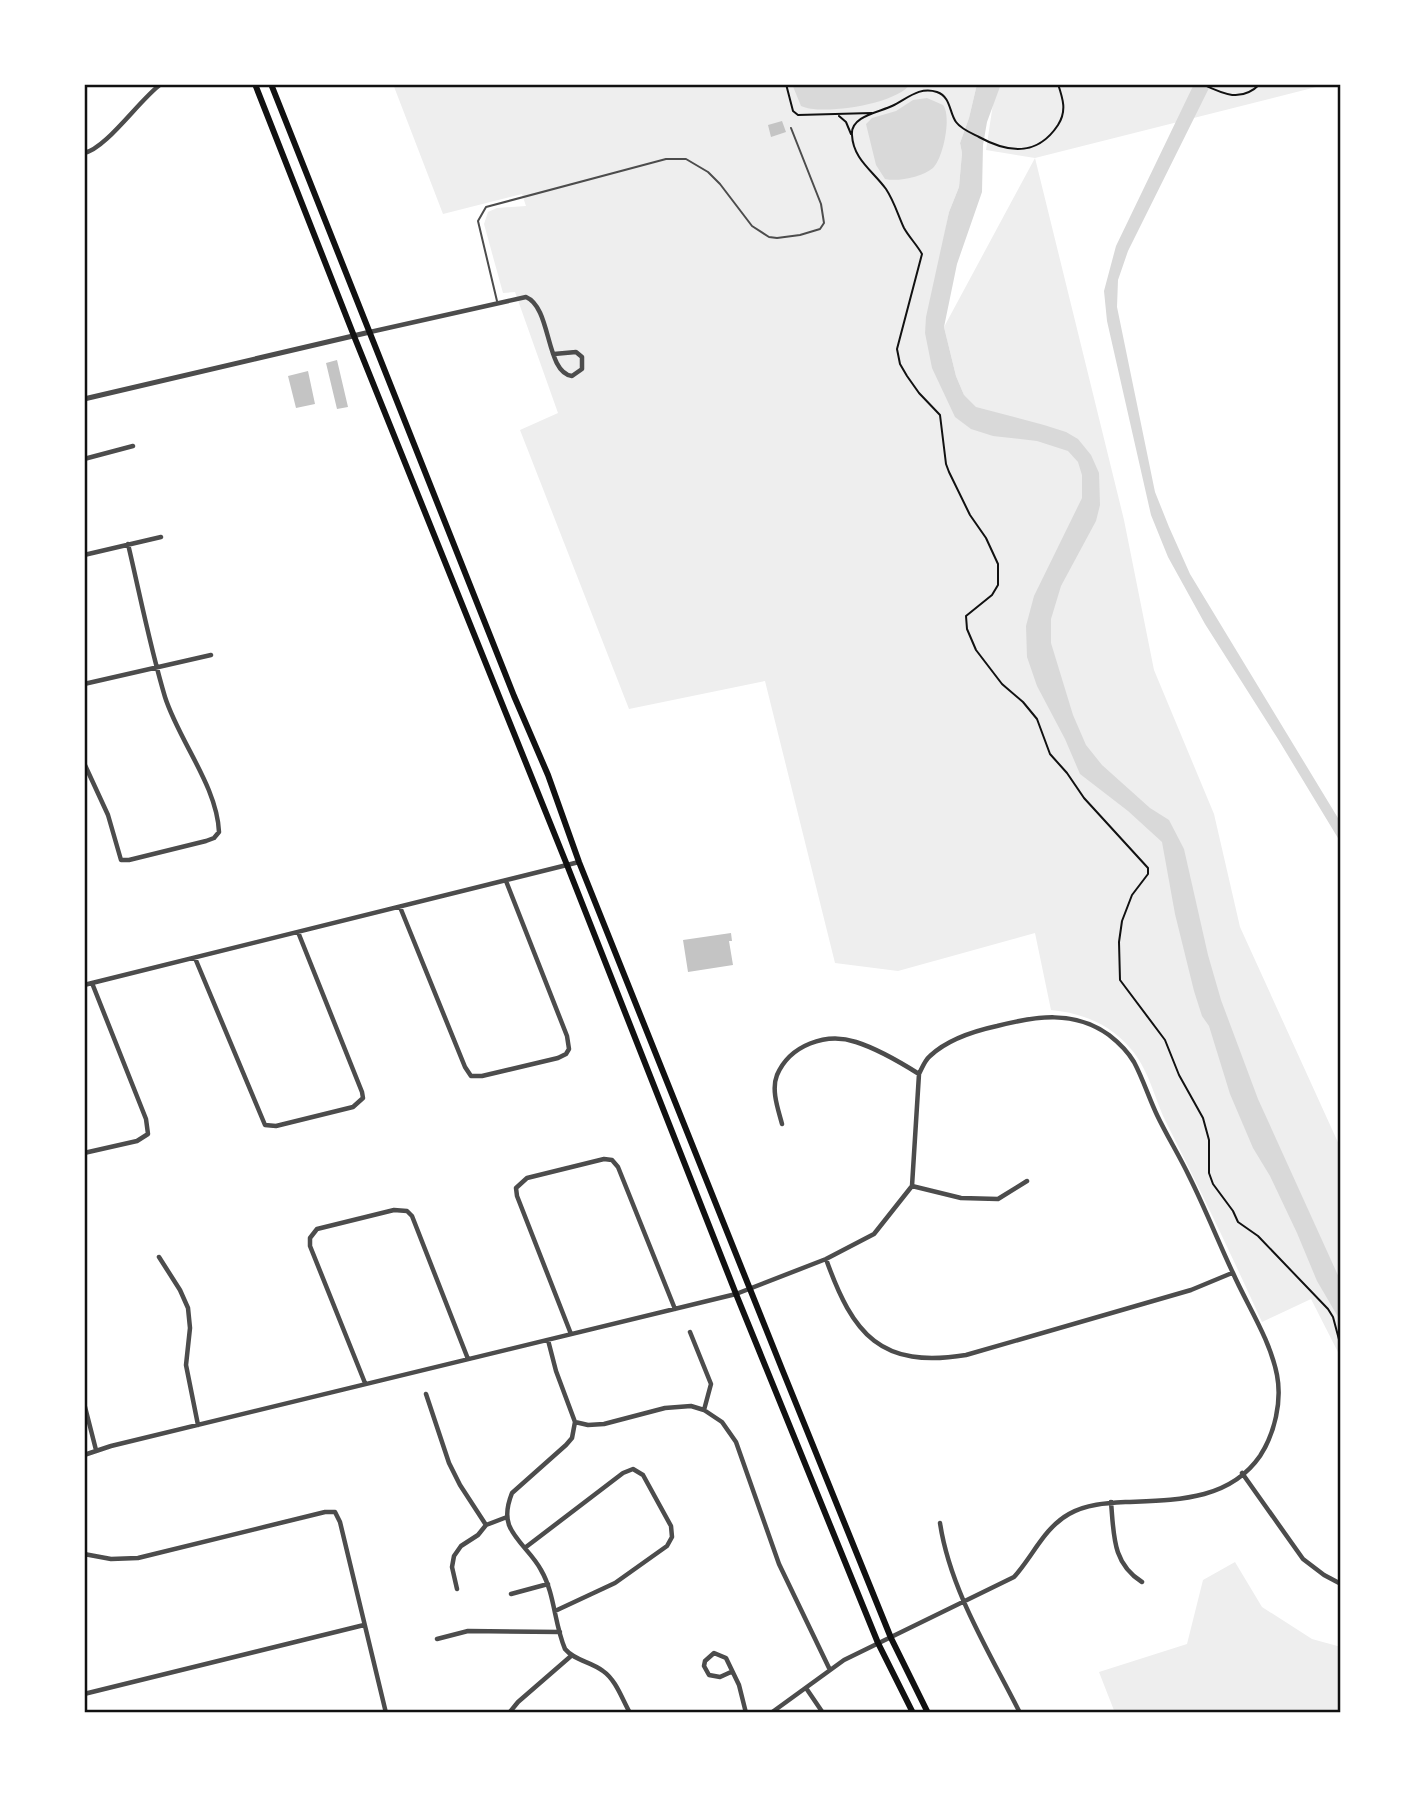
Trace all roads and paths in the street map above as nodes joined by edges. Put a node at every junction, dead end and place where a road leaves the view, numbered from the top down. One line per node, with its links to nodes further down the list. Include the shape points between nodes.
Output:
1 (161, 84): 12 (street, via 108,137)
2 (255, 84): 15 (main road)
3 (271, 84): 14 (main road)
4 (786, 84): 9 (path, via 795,114)
5 (1058, 84): 8 (path, via 1064,112 1053,132 1033,146 1017,150 1002,148 961,128 942,95 930,91)
6 (1202, 84): 7 (path, via 1227,96 1242,95)
7 (1260, 84)
8 (873, 113): 9 (path); 11 (path, via 856,124)
9 (838, 115): 11 (path)
10 (791, 128): 13 (lane, via 821,204 824,223 820,229 777,238 760,233 708,172 686,159 666,159 486,207 478,221)
11 (852, 135): 53 (path, via 863,164 886,189 922,254 897,357 919,393 940,415 946,464 998,564 998,585 966,616 967,629 994,674 1037,719 1050,754 1148,868 1124,915 1120,980 1165,1040 1203,1118 1213,1184 1238,1222 1258,1236 1328,1308)
12 (84, 153)
13 (497, 302): 14 (street); 16 (street, via 517,297 533,300)
14 (370, 332): 15 (street); 27 (main road)
15 (354, 336): 17 (street); 28 (main road)
16 (554, 354): 16 (street, via 564,374 572,376 582,369 582,357 576,352)
17 (84, 399)
18 (133, 446): 19 (street)
19 (84, 459)
20 (161, 537): 21 (street)
21 (128, 544): 22 (street); 24 (street)
22 (84, 555)
23 (211, 655): 24 (street)
24 (158, 666): 25 (street); 26 (street, via 166,699 214,806 219,832 206,841 121,860 108,815)
25 (84, 684)
26 (84, 763)
27 (555, 795): 28 (street); 29 (main road)
28 (539, 798): 30 (main road)
29 (579, 862): 30 (street); 34 (main road)
30 (567, 865): 31 (street); 35 (main road)
31 (506, 880): 32 (street); 32 (street, via 567,1037 569,1049 558,1058 471,1076)
32 (400, 907): 33 (street)
33 (298, 932): 36 (street); 36 (street, via 362,1092 363,1098 353,1107 265,1125)
34 (616, 954): 35 (street); 47 (main road)
35 (603, 956): 48 (main road)
36 (195, 958): 37 (street)
37 (92, 983): 38 (street); 41 (street, via 148,1134 137,1141)
38 (84, 985)
39 (919, 1074): 40 (street, via 855,1041 814,1041 800,1049 777,1075); 43 (street); 46 (street, via 929,1056 974,1031 1053,1016 1101,1031 1133,1060)
40 (782, 1124)
41 (84, 1153)
42 (1027, 1181): 43 (street, via 998,1199 961,1199)
43 (912, 1186): 45 (street, via 874,1234)
44 (159, 1256): 60 (street, via 188,1308 186,1365)
45 (826, 1259): 46 (street, via 852,1319 871,1338 886,1350 907,1357 937,1360 1191,1290); 47 (street)
46 (1233, 1273): 63 (street, via 1277,1375 1275,1424 1260,1455)
47 (749, 1289): 48 (street); 79 (main road)
48 (736, 1294): 49 (street); 81 (main road)
49 (675, 1309): 51 (street); 51 (street, via 618,1167 604,1159 527,1178 516,1188)
50 (690, 1332): 58 (street, via 711,1384)
51 (571, 1334): 52 (street)
52 (548, 1340): 54 (street); 59 (street)
53 (1341, 1347)
54 (468, 1359): 55 (street); 55 (street, via 411,1216 394,1210 319,1228 310,1238)
55 (365, 1383): 60 (street)
56 (426, 1394): 67 (street, via 449,1463)
57 (84, 1403): 61 (street)
58 (704, 1410): 59 (street, via 678,1407 604,1424); 83 (street, via 722,1422 736,1442 779,1564)
59 (575, 1422): 65 (street, via 572,1438 512,1493)
60 (198, 1425): 61 (street)
61 (96, 1450): 62 (street)
62 (84, 1455)
63 (1242, 1473): 64 (street, via 1226,1487 1203,1496); 72 (street, via 1303,1559)
64 (1111, 1502): 70 (street, via 1121,1562); 75 (street, via 1070,1513 1042,1537 1014,1577)
65 (508, 1517): 67 (street); 68 (street)
66 (940, 1522): 75 (street, via 943,1546)
67 (486, 1525): 73 (street, via 454,1556)
68 (526, 1547): 71 (street); 76 (street, via 633,1469 643,1475 671,1525 667,1546 615,1583)
69 (84, 1553): 77 (street, via 138,1558 335,1513)
70 (1142, 1582)
71 (548, 1584): 74 (street); 76 (street)
72 (1341, 1584)
73 (457, 1589)
74 (511, 1594)
75 (964, 1601): 79 (street); 95 (street)
76 (555, 1611): 78 (street)
77 (364, 1625): 86 (street); 87 (street)
78 (560, 1632): 80 (street, via 468,1631); 82 (street)
79 (891, 1638): 81 (street); 94 (main road)
80 (437, 1639)
81 (878, 1643): 83 (street); 93 (main road)
82 (571, 1656): 88 (street); 89 (street, via 602,1670)
83 (830, 1670): 85 (street)
84 (731, 1672): 84 (street, via 723,1655 713,1653 705,1661 706,1672 714,1677); 90 (street)
85 (806, 1688): 91 (street); 92 (street)
86 (84, 1694)
87 (386, 1713)
88 (509, 1713)
89 (630, 1713)
90 (746, 1713)
91 (771, 1713)
92 (823, 1713)
93 (913, 1713)
94 (928, 1713)
95 (1020, 1713)

